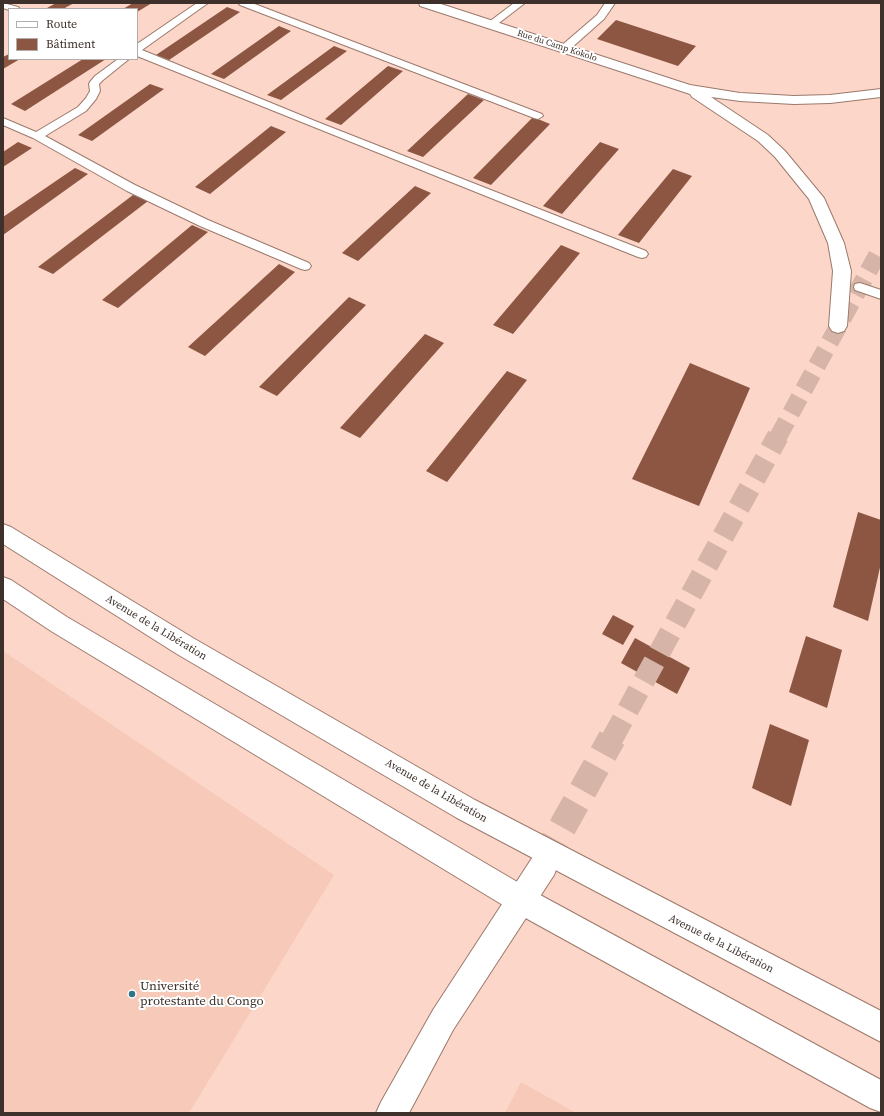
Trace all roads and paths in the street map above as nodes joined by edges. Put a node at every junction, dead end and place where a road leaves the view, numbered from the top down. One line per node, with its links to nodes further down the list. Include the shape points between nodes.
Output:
1 (203, 3): 8 (lane)
2 (243, 3): 13 (lane)
3 (425, 3): 6 (main road, Rue du Camp Kokolo)
4 (520, 3): 6 (lane)
5 (610, 3): 7 (lane, via 601,17)
6 (492, 24): 7 (main road, Rue du Camp Kokolo)
7 (565, 48): 11 (main road, Rue du Camp Kokolo)
8 (138, 49)
9 (138, 50): 16 (lane, via 310,123)
10 (123, 60): 15 (lane, via 94,84 91,99 82,109)
11 (688, 88): 12 (main road, Rue du Camp Kokolo, via 767,99 830,99); 20 (main road, Rue du Camp Kokolo, via 763,138 780,154 816,198 836,243 842,271)
12 (881, 93)
13 (538, 116)
14 (3, 121): 15 (lane)
15 (37, 136): 17 (lane, via 144,194)
16 (642, 254)
17 (305, 266)
18 (860, 287): 19 (lane)
19 (881, 295)
20 (838, 326)
21 (3, 533): 25 (main road, Avenue de la Libération, via 185,646 466,809)
22 (3, 587): 24 (main road, via 73,632)
23 (544, 865): 24 (main road)
24 (521, 900): 26 (main road); 27 (main road, via 443,1020)
25 (881, 1027)
26 (881, 1097)
27 (392, 1113)

